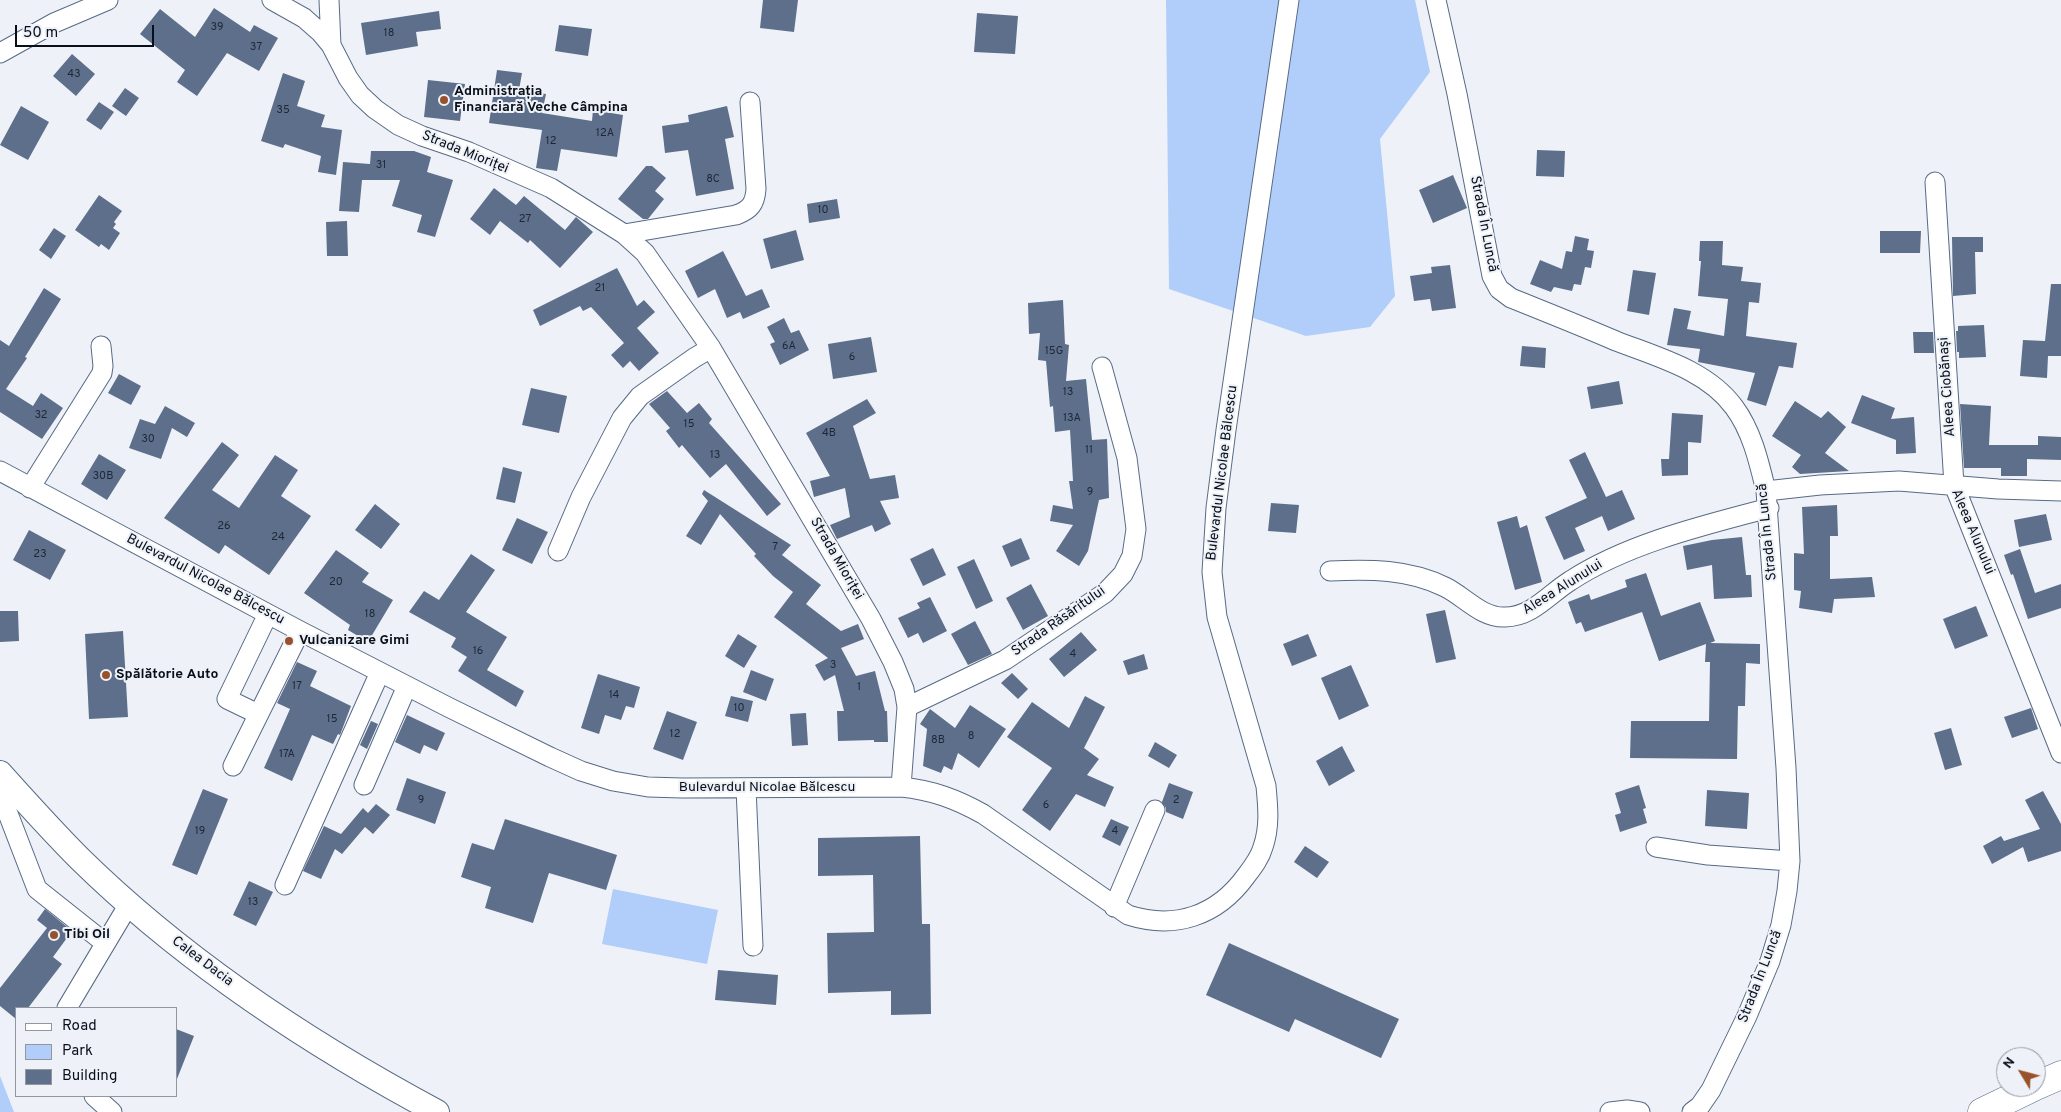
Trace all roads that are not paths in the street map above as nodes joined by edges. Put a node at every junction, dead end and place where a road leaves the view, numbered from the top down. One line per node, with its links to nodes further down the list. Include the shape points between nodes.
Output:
1 (108, 0): 7 (street, via 54,23)
2 (272, 0): 6 (street, Strada Mioriței, via 304,18)
3 (329, 0): 6 (street, Strada Mioriței)
4 (1289, 0): 39 (street, Bulevardul Nicolae Bălcescu, via 1226,430 1212,572 1217,617 1266,786 1267,833 1257,861 1242,881 1230,895 1197,915 1179,921 1145,920)
5 (1436, 0): 18 (street, Strada În Luncă, via 1492,276 1499,289 1510,298 1680,367 1716,388 1734,407 1747,429)
6 (331, 45): 10 (street, Strada Mioriței, via 360,95 398,125 552,188)
7 (0, 53)
8 (750, 102): 10 (street, via 756,189 752,206 736,215)
9 (1935, 182): 15 (street, Aleea Ciobănași)
10 (624, 234): 12 (street, Strada Mioriței, via 660,272)
11 (101, 346): 16 (street, via 102,373)
12 (711, 348): 19 (street, via 640,396 622,418 581,497); 25 (street, Strada Mioriței, via 871,619 893,662)
13 (1102, 366): 25 (street, Strada Răsăritului, via 1127,458 1136,529 1132,556 1123,574 1105,593 1005,660)
14 (0, 471): 16 (street, Bulevardul Nicolae Bălcescu)
15 (1954, 485): 17 (street); 18 (street, Aleea Alunului, via 1899,481 1820,484); 27 (street, Aleea Alunului)
16 (30, 488): 21 (street, Bulevardul Nicolae Bălcescu)
17 (2061, 491)
18 (1768, 500): 20 (street, Aleea Alunului, via 1629,551 1570,580 1521,615 1503,618 1488,614 1446,587 1417,576 1358,569); 36 (street, Strada În Luncă)
19 (558, 551)
20 (1330, 571)
21 (268, 614): 22 (street, Bulevardul Nicolae Bălcescu); 26 (street, via 227,699)
22 (300, 631): 23 (street, Bulevardul Nicolae Bălcescu); 26 (street)
23 (380, 672): 24 (street, Bulevardul Nicolae Bălcescu); 37 (street)
24 (407, 686): 31 (street); 33 (street, Bulevardul Nicolae Bălcescu, via 550,757 613,781 648,787)
25 (907, 707): 32 (street, Strada Mioriței)
26 (258, 714): 28 (street)
27 (2061, 753)
28 (233, 766)
29 (0, 772): 38 (main road, Calea Dacia, via 80,859)
30 (0, 784): 40 (street, via 7,812 37,889)
31 (364, 785)
32 (901, 787): 33 (street, Bulevardul Nicolae Bălcescu); 39 (street, Bulevardul Nicolae Bălcescu, via 929,791 960,801)
33 (746, 788): 41 (street)
34 (1155, 810): 39 (street)
35 (1656, 847): 36 (street, via 1708,855)
36 (1790, 861): 51 (street, Strada În Luncă, via 1781,925 1770,961 1719,1076 1700,1106)
37 (285, 885)
38 (129, 904): 40 (street); 48 (main road, Calea Dacia, via 258,1003)
39 (1114, 907)
40 (105, 944): 42 (street)
41 (753, 946)
42 (68, 1007)
43 (2061, 1075): 44 (highway)
44 (2046, 1082)
45 (95, 1097): 47 (street)
46 (2014, 1097): 52 (highway)
47 (112, 1112)
48 (437, 1112)
49 (1610, 1112): 50 (street)
50 (1640, 1112)
51 (1692, 1112)
52 (1982, 1112)

